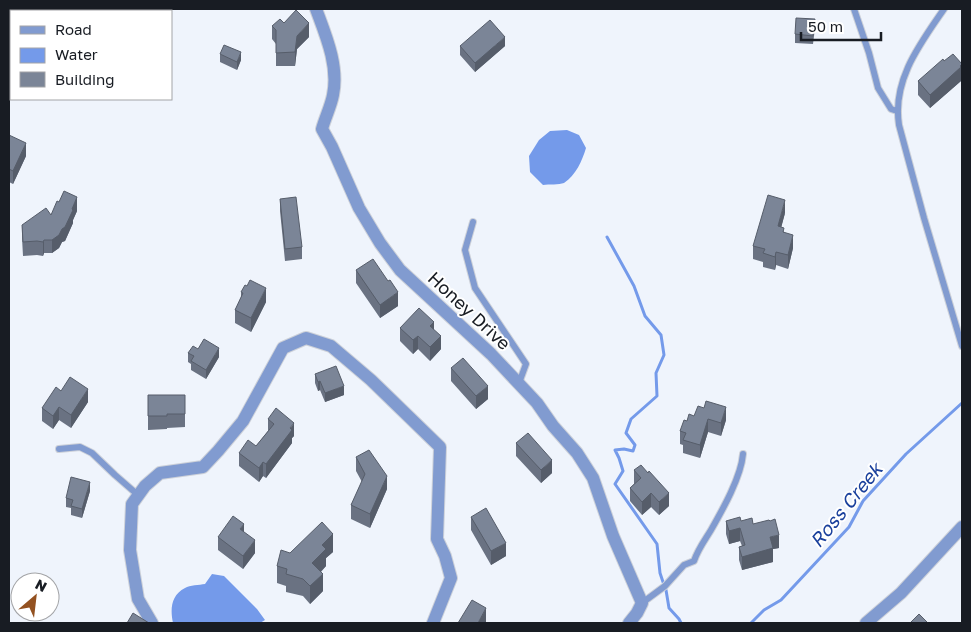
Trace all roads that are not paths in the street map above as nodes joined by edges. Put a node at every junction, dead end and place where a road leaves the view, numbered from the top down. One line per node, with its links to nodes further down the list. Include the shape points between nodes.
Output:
1 (316, 9): 7 (street, Honey Drive, via 334,68 333,95 322,128 359,208 400,270)
2 (854, 9): 4 (lane, via 878,88 891,109)
3 (944, 9): 4 (lane, via 909,62 902,80)
4 (898, 111): 6 (lane, via 924,218)
5 (473, 222): 7 (lane, via 465,250 475,288 526,364)
6 (962, 346)
7 (519, 383): 12 (street, Honey Drive, via 577,453 593,478 613,536)
8 (59, 449): 10 (lane, via 80,447 92,453)
9 (743, 454): 12 (lane, via 733,488 694,561 684,565 665,586)
10 (138, 495): 13 (street, via 132,504 130,550 138,599); 14 (street, via 160,473 203,467 242,421 283,348 306,338 331,346 440,447 437,539 451,578)
11 (962, 527): 16 (street, via 900,593)
12 (642, 603): 15 (street)
13 (152, 623)
14 (433, 623)
15 (629, 623)
16 (866, 623)

